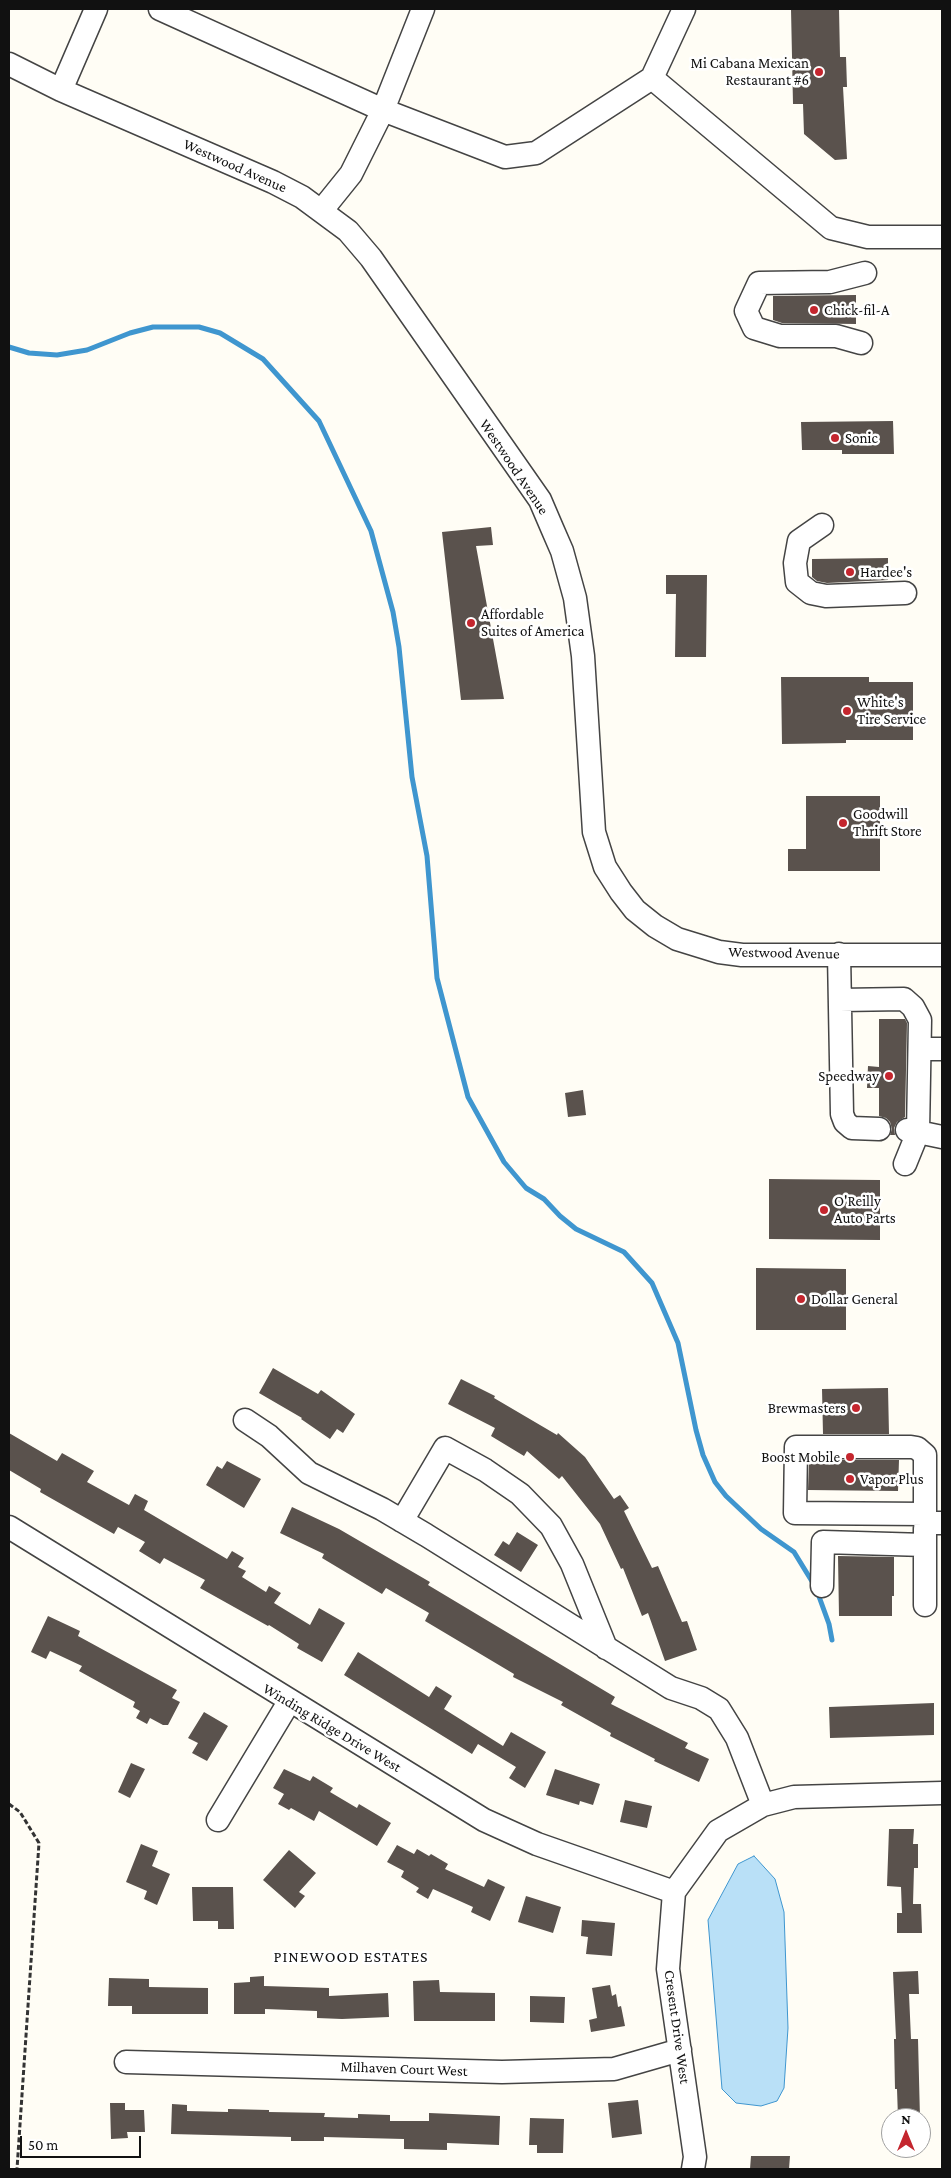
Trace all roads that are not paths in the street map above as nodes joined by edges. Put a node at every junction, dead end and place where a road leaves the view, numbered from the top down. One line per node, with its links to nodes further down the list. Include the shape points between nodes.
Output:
1 (96, 9): 7 (street)
2 (160, 9): 8 (street)
3 (423, 9): 8 (street)
4 (684, 9): 6 (street)
5 (9, 64): 7 (street, Westwood Avenue)
6 (652, 78): 8 (street, via 536,153 517,157 505,158); 10 (street, via 831,228 868,237)
7 (61, 90): 9 (street, Westwood Avenue, via 272,182)
8 (383, 110): 9 (street, via 351,174)
9 (322, 210): 15 (street, Westwood Avenue, via 348,231 371,258 540,500 562,551 575,598 583,656 594,832 605,867 620,892 655,926 695,946 742,955)
10 (942, 237)
11 (865, 274): 12 (street, via 830,282 759,283 746,311 754,328 780,336 836,336)
12 (860, 343)
13 (822, 525): 14 (street, via 799,541 795,564 797,582 811,593 826,596)
14 (905, 592)
15 (839, 954): 16 (street, Westwood Avenue); 17 (street)
16 (942, 955)
17 (840, 1000): 18 (street, via 904,999 920,1020); 19 (street, via 842,1114 852,1128)
18 (931, 1049): 20 (street)
19 (879, 1129)
20 (913, 1131): 21 (street); 22 (street)
21 (942, 1137)
22 (905, 1164)
23 (245, 1420): 24 (street, via 269,1436 309,1474)
24 (402, 1521): 29 (street); 29 (street, via 445,1448 485,1470 520,1494 551,1526 572,1564)
25 (929, 1526): 25 (street, via 925,1456 917,1448 796,1447 795,1512); 27 (street, via 823,1542); 28 (street)
26 (9, 1527): 30 (street, Winding Ridge Drive West)
27 (822, 1586)
28 (925, 1605)
29 (606, 1648): 32 (street, via 670,1688 701,1698 719,1709 737,1738)
30 (290, 1702): 33 (street); 34 (street, Winding Ridge Drive West, via 484,1820 545,1847)
31 (942, 1793): 32 (street, via 794,1797)
32 (763, 1805): 34 (street, via 718,1831)
33 (218, 1820)
34 (674, 1892): 35 (street, Cresent Drive West, via 668,1969)
35 (680, 2050): 36 (street, Milhaven Court West, via 614,2069 502,2072); 37 (street, Cresent Drive West, via 695,2157)
36 (126, 2062)
37 (692, 2169)

